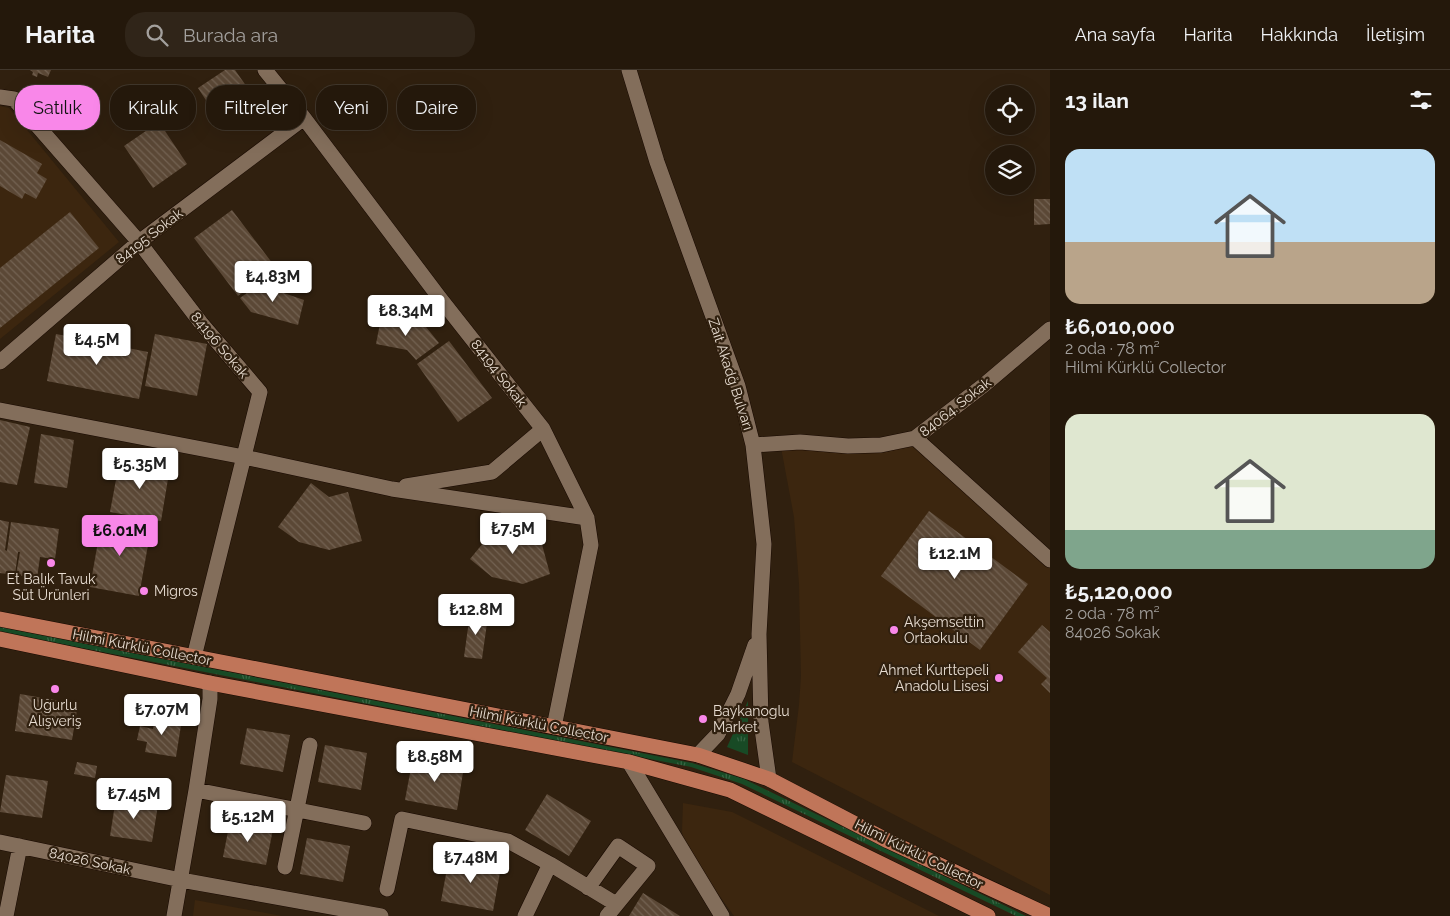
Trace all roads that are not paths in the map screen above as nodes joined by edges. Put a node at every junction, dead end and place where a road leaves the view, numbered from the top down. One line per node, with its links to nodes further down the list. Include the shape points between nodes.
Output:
1 (265, 70): 3 (street, 84194 Sokak)
2 (629, 70): 13 (street, Zait Akadğ Bulvarı, via 657,162 738,386)
3 (277, 85)
4 (0, 97): 7 (street, 84196 Sokak, via 14,99)
5 (306, 121): 11 (street, 84194 Sokak)
6 (288, 130): 7 (street, 84195 Sokak)
7 (139, 242): 9 (street, 84195 Sokak); 14 (street, 84196 Sokak, via 201,323 260,392)
8 (1050, 329): 12 (street, 84064. Sokak)
9 (0, 362)
10 (0, 410): 14 (street)
11 (543, 429): 15 (street, via 492,472); 16 (street, 84194 Sokak)
12 (915, 438): 13 (street, 84064. Sokak, via 881,445 800,442); 17 (street)
13 (752, 445): 19 (street, Zait Akadğ Bulvarı, via 764,544)
14 (244, 457): 15 (street); 21 (street, 84196 Sokak)
15 (392, 489): 16 (street)
16 (587, 518): 23 (street, 84194 Sokak, via 591,545)
17 (1050, 560)
18 (0, 619): 21 (main road, Hilmi Kürklü Collector)
19 (759, 634): 25 (street, via 738,694 718,734); 27 (street, Zait Akadğ Bulvarı, via 761,722)
20 (0, 639): 22 (main road, Hilmi Kürklü Collector)
21 (194, 657): 23 (main road, Hilmi Kürklü Collector)
22 (210, 683): 26 (main road, Hilmi Kürklü Collector); 28 (street)
23 (554, 727): 25 (main road, Hilmi Kürklü Collector)
24 (310, 744): 29 (street)
25 (698, 755): 27 (main road, Hilmi Kürklü Collector)
26 (630, 762): 44 (street); 45 (main road, Hilmi Kürklü Collector, via 730,790)
27 (769, 779): 39 (main road, Hilmi Kürklü Collector, via 888,841)
28 (196, 790): 29 (street); 35 (street)
29 (297, 810): 30 (street); 34 (street)
30 (364, 823)
31 (0, 842): 32 (street, 84026 Sokak)
32 (20, 846): 35 (street, 84026 Sokak); 40 (street)
33 (550, 864): 36 (street); 37 (street, via 508,841 402,819); 43 (street)
34 (285, 867)
35 (181, 880): 41 (street); 42 (street, 84026 Sokak)
36 (588, 888): 38 (street); 38 (street, via 618,846 648,866)
37 (387, 889)
38 (612, 910)
39 (1050, 915)
40 (6, 916)
41 (174, 916)
42 (381, 916)
43 (525, 916)
44 (722, 916)
45 (988, 916)

